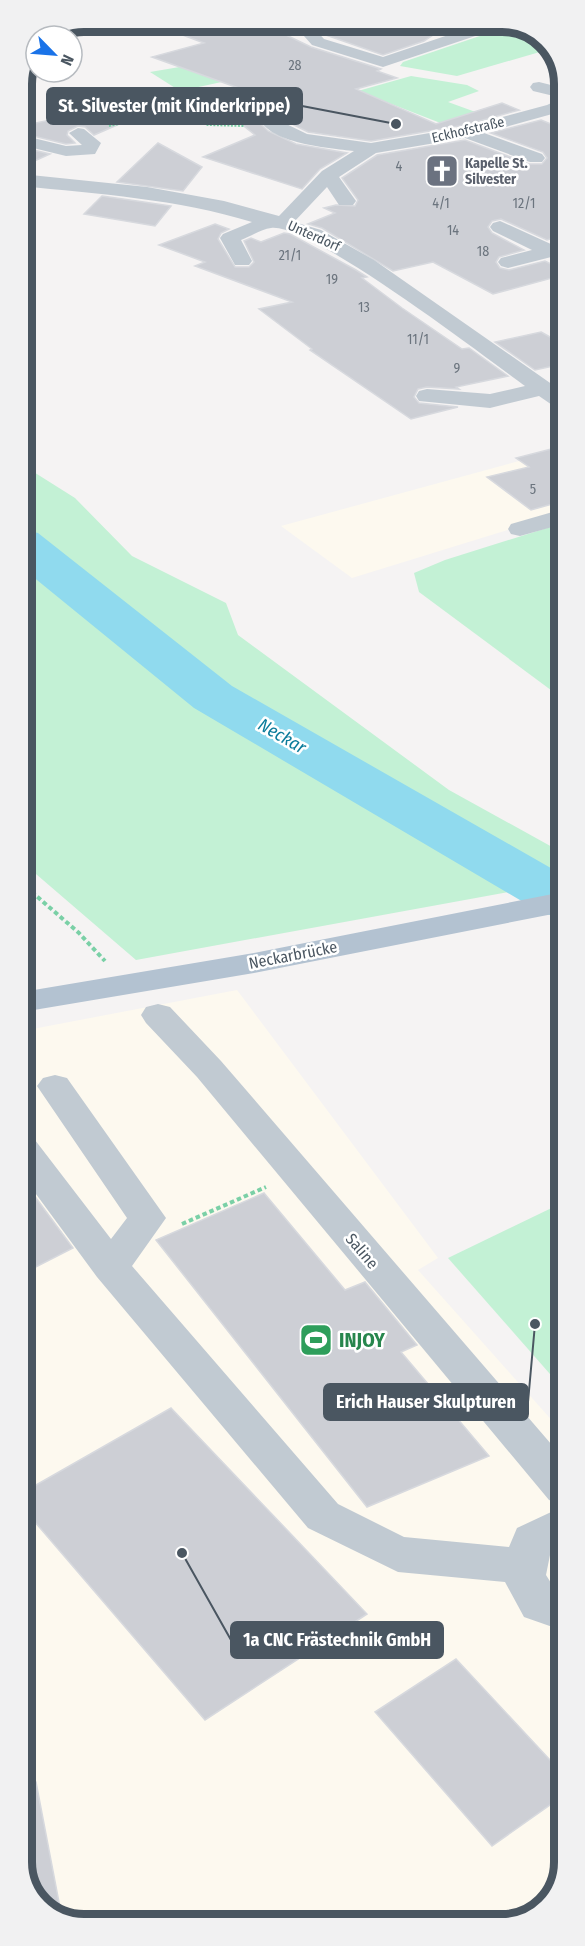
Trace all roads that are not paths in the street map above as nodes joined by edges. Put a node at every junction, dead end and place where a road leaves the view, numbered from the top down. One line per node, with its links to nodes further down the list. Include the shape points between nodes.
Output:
1 (307, 32): 2 (street, via 318,42 383,62)
2 (472, 32)
3 (539, 87): 4 (street)
4 (554, 91)
5 (278, 98): 11 (street, Eckhofstraße, via 267,107 272,124 293,135)
6 (554, 109): 7 (street, Eckhofstraße)
7 (466, 132): 9 (street, Eckhofstraße); 13 (street)
8 (78, 133): 10 (street, via 92,143 89,150 66,151)
9 (413, 142): 11 (street, Eckhofstraße); 12 (street, via 419,153)
10 (32, 143)
11 (371, 148): 14 (street, Eckhofstraße)
12 (435, 157)
13 (536, 158)
14 (329, 175): 16 (street); 17 (street, Eckhofstraße)
15 (32, 181): 17 (street, Unterdorf, via 147,194)
16 (346, 201)
17 (278, 221): 21 (street, via 230,238); 23 (street, Unterdorf, via 314,234 367,264)
18 (500, 227): 19 (street)
19 (554, 248)
20 (554, 250): 22 (street)
21 (242, 261)
22 (508, 262)
23 (543, 388): 24 (street, via 490,401); 25 (street, Unterdorf)
24 (427, 396)
25 (554, 396)
26 (554, 519): 27 (street)
27 (520, 529)
28 (554, 904): 29 (main road, Neckarbrücke, via 254,963)
29 (32, 1000)
30 (158, 1015): 34 (street, Saline, via 209,1069)
31 (55, 1086): 33 (street, via 147,1218)
32 (32, 1162): 33 (street)
33 (111, 1267): 36 (street, via 323,1516 398,1554)
34 (554, 1476)
35 (554, 1528): 36 (street, via 532,1540)
36 (526, 1566): 37 (street, via 524,1576 540,1604)
37 (554, 1609)

